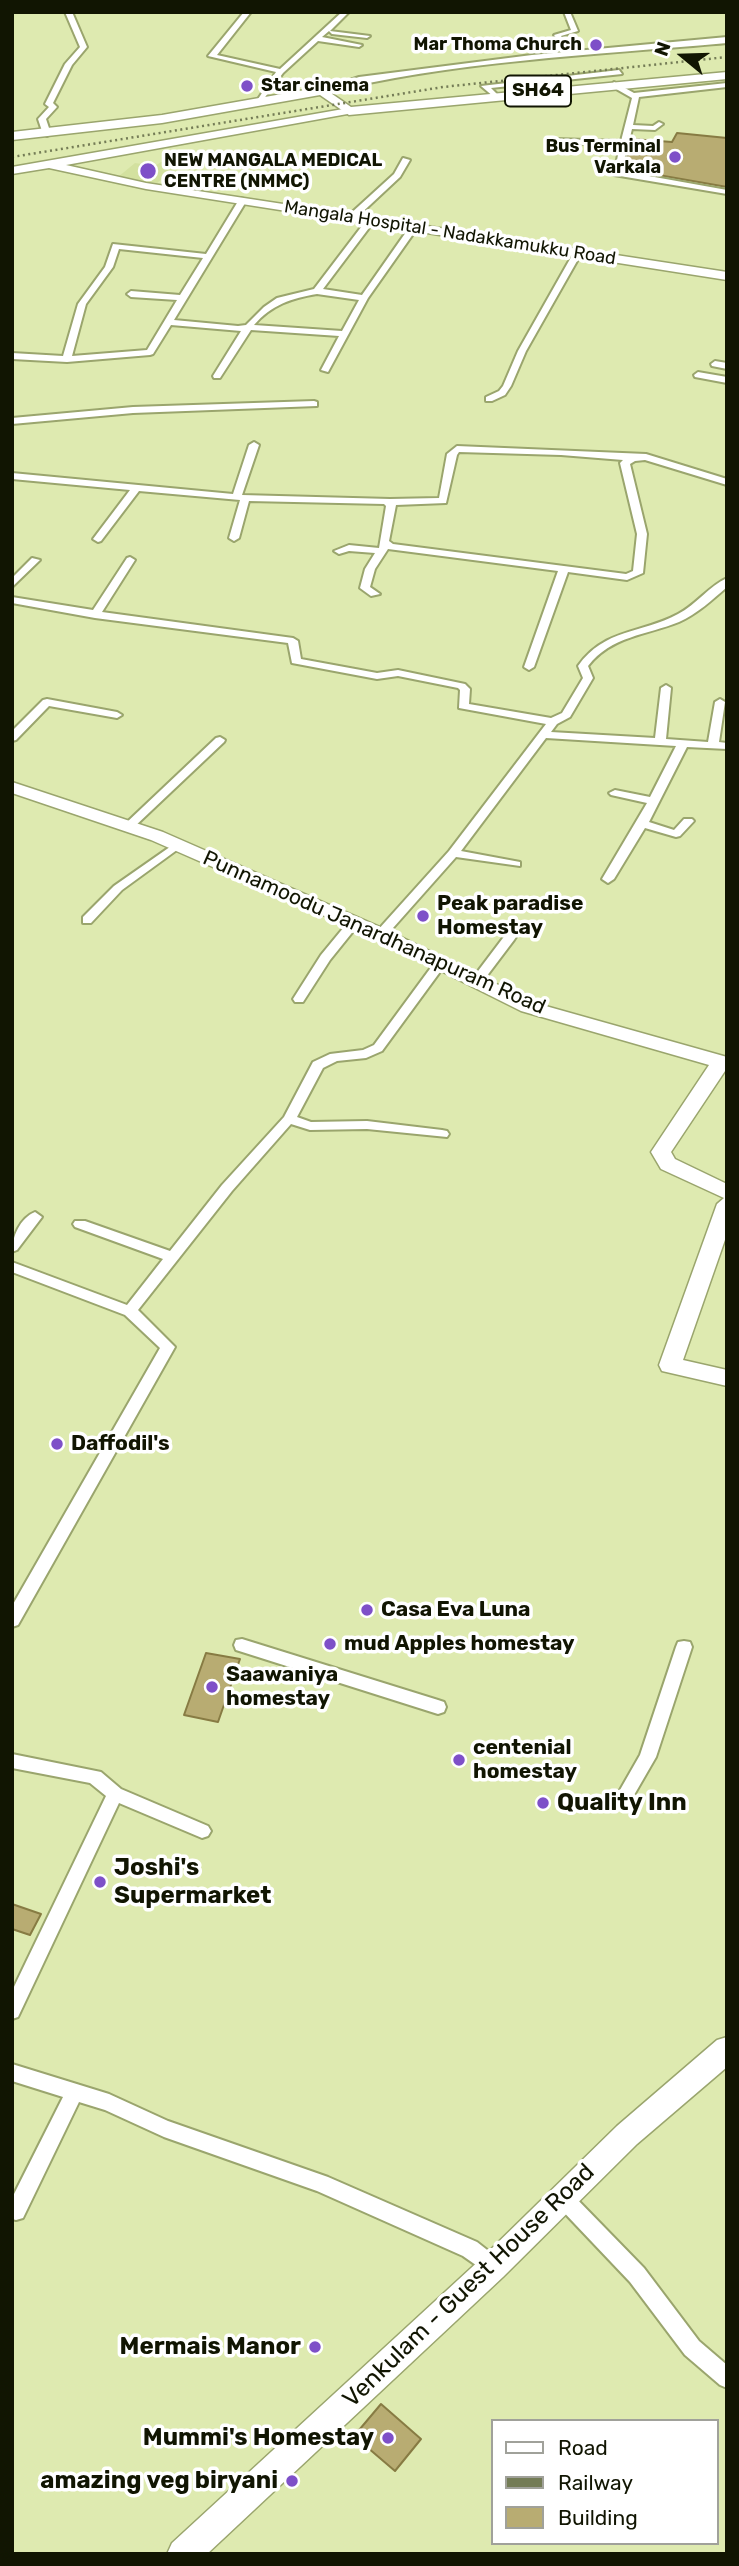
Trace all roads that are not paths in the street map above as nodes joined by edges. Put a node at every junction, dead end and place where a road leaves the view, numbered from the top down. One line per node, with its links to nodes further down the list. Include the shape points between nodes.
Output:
1 (68, 12): 21 (street, via 84,47 69,64 49,104 53,107 42,119)
2 (346, 12): 5 (street)
3 (568, 12): 10 (street, via 575,31 557,35)
4 (244, 13): 11 (street, via 212,56)
5 (327, 31): 6 (street); 7 (street)
6 (367, 36)
7 (319, 39): 9 (street); 11 (street)
8 (727, 40): 10 (street)
9 (359, 45)
10 (570, 54): 15 (street, via 359,80)
11 (281, 71): 17 (street)
12 (727, 75): 13 (main road, SH64)
13 (617, 78): 16 (street); 18 (main road, SH64)
14 (727, 85): 16 (street)
15 (322, 91): 17 (main road); 18 (main road)
16 (633, 95): 20 (street)
17 (260, 102): 21 (main road)
18 (349, 111): 26 (main road)
19 (659, 124): 20 (street, via 655,128)
20 (630, 127): 24 (street)
21 (47, 134): 22 (main road)
22 (12, 136)
23 (554, 141): 24 (street)
24 (627, 143): 28 (street, via 616,171 619,175)
25 (406, 160): 30 (street, via 397,175)
26 (51, 165): 27 (main road); 29 (main road, Mangala Hospital - Nadakkamukku Road, via 146,186)
27 (12, 171)
28 (727, 192)
29 (243, 200): 30 (main road, Mangala Hospital - Nadakkamukku Road); 34 (street)
30 (352, 217): 31 (main road, Mangala Hospital - Nadakkamukku Road)
31 (371, 220): 32 (main road, Mangala Hospital - Nadakkamukku Road); 36 (street)
32 (414, 227): 33 (main road, Mangala Hospital - Nadakkamukku Road); 39 (street)
33 (577, 254): 35 (main road, Mangala Hospital - Nadakkamukku Road); 51 (street, via 522,351 508,386)
34 (206, 256): 38 (street); 44 (street, via 116,246 108,267 82,303)
35 (727, 276)
36 (317, 291): 39 (street); 41 (street, via 275,303)
37 (131, 294): 38 (street)
38 (181, 298): 40 (street)
39 (364, 299): 42 (street)
40 (167, 322): 41 (street); 44 (street, via 150,352)
41 (247, 327): 42 (street); 49 (street)
42 (343, 334): 47 (street)
43 (12, 356): 44 (street)
44 (67, 359)
45 (715, 364): 46 (street)
46 (727, 366)
47 (325, 370)
48 (698, 375): 50 (street)
49 (217, 376)
50 (727, 380)
51 (489, 398)
52 (314, 404): 53 (street, via 133,410)
53 (12, 421)
54 (254, 445): 59 (street)
55 (633, 458): 57 (street, via 646,457); 60 (street, via 457,449 452,454 443,501); 67 (street, via 625,463 642,534 638,573 627,577)
56 (12, 476): 58 (street)
57 (727, 482)
58 (137, 487): 59 (street); 62 (street)
59 (241, 497): 60 (street); 61 (street)
60 (390, 502): 63 (street)
61 (234, 538)
62 (98, 539)
63 (384, 548): 64 (street); 67 (street); 70 (street, via 365,584)
64 (339, 551)
65 (130, 559): 72 (street)
66 (35, 560): 69 (street)
67 (564, 569): 73 (street)
68 (727, 581): 77 (street, via 675,619 608,641 583,666 588,678 566,715)
69 (12, 584)
70 (374, 594)
71 (12, 600): 72 (street)
72 (95, 615): 77 (street, via 293,641 296,661 461,686 465,689 463,706)
73 (529, 667)
74 (666, 688): 81 (street)
75 (720, 702): 83 (street)
76 (117, 715): 79 (street, via 47,702)
77 (553, 722): 78 (street)
78 (543, 734): 81 (street); 92 (street)
79 (12, 738)
80 (220, 740): 90 (street)
81 (660, 743): 82 (street)
82 (682, 745): 83 (street); 87 (street)
83 (713, 746): 84 (street)
84 (727, 746)
85 (12, 787): 90 (main road, Punnamoodu Janardhanapuram Road)
86 (615, 793): 87 (street)
87 (655, 801): 89 (street)
88 (688, 821): 89 (street, via 676,834)
89 (642, 824): 94 (street)
90 (129, 826): 91 (main road, Punnamoodu Janardhanapuram Road)
91 (177, 845): 95 (street, via 118,888); 96 (main road, Punnamoodu Janardhanapuram Road)
92 (453, 853): 93 (street); 97 (street)
93 (516, 864)
94 (608, 879)
95 (87, 920)
96 (353, 924): 97 (main road, Punnamoodu Janardhanapuram Road); 101 (street)
97 (382, 934): 99 (main road, Punnamoodu Janardhanapuram Road)
98 (510, 937): 100 (street)
99 (439, 965): 100 (main road, Punnamoodu Janardhanapuram Road); 103 (street, via 378,1048 318,1065)
100 (476, 982): 102 (main road, Punnamoodu Janardhanapuram Road, via 528,1007)
101 (299, 999)
102 (724, 1063): 105 (main road, Punnamoodu Janardhanapuram Road, via 661,1152 668,1164)
103 (289, 1119): 104 (street, via 310,1126 367,1125); 110 (street)
104 (442, 1134)
105 (727, 1192)
106 (727, 1204): 113 (main road, via 670,1365)
107 (35, 1217): 109 (street)
108 (80, 1224): 110 (street)
109 (12, 1247)
110 (172, 1257): 112 (street)
111 (12, 1267): 112 (street)
112 (130, 1311): 114 (street, via 168,1348)
113 (727, 1378)
114 (12, 1621)
115 (242, 1645): 117 (street)
116 (684, 1647): 120 (street, via 648,1757)
117 (438, 1707)
118 (12, 1761): 119 (street, via 95,1777)
119 (115, 1794): 121 (street); 122 (street)
120 (624, 1797)
121 (202, 1831)
122 (12, 2011)
123 (727, 2049): 126 (main road, Venkulam - Guest House Road, via 627,2135)
124 (12, 2072): 125 (street)
125 (75, 2091): 127 (street); 128 (street, via 321,2183 470,2249)
126 (563, 2198): 128 (main road, Venkulam - Guest House Road); 129 (street, via 637,2275 692,2348)
127 (16, 2211)
128 (493, 2267): 130 (main road, Venkulam - Guest House Road)
129 (727, 2378)
130 (183, 2554)

